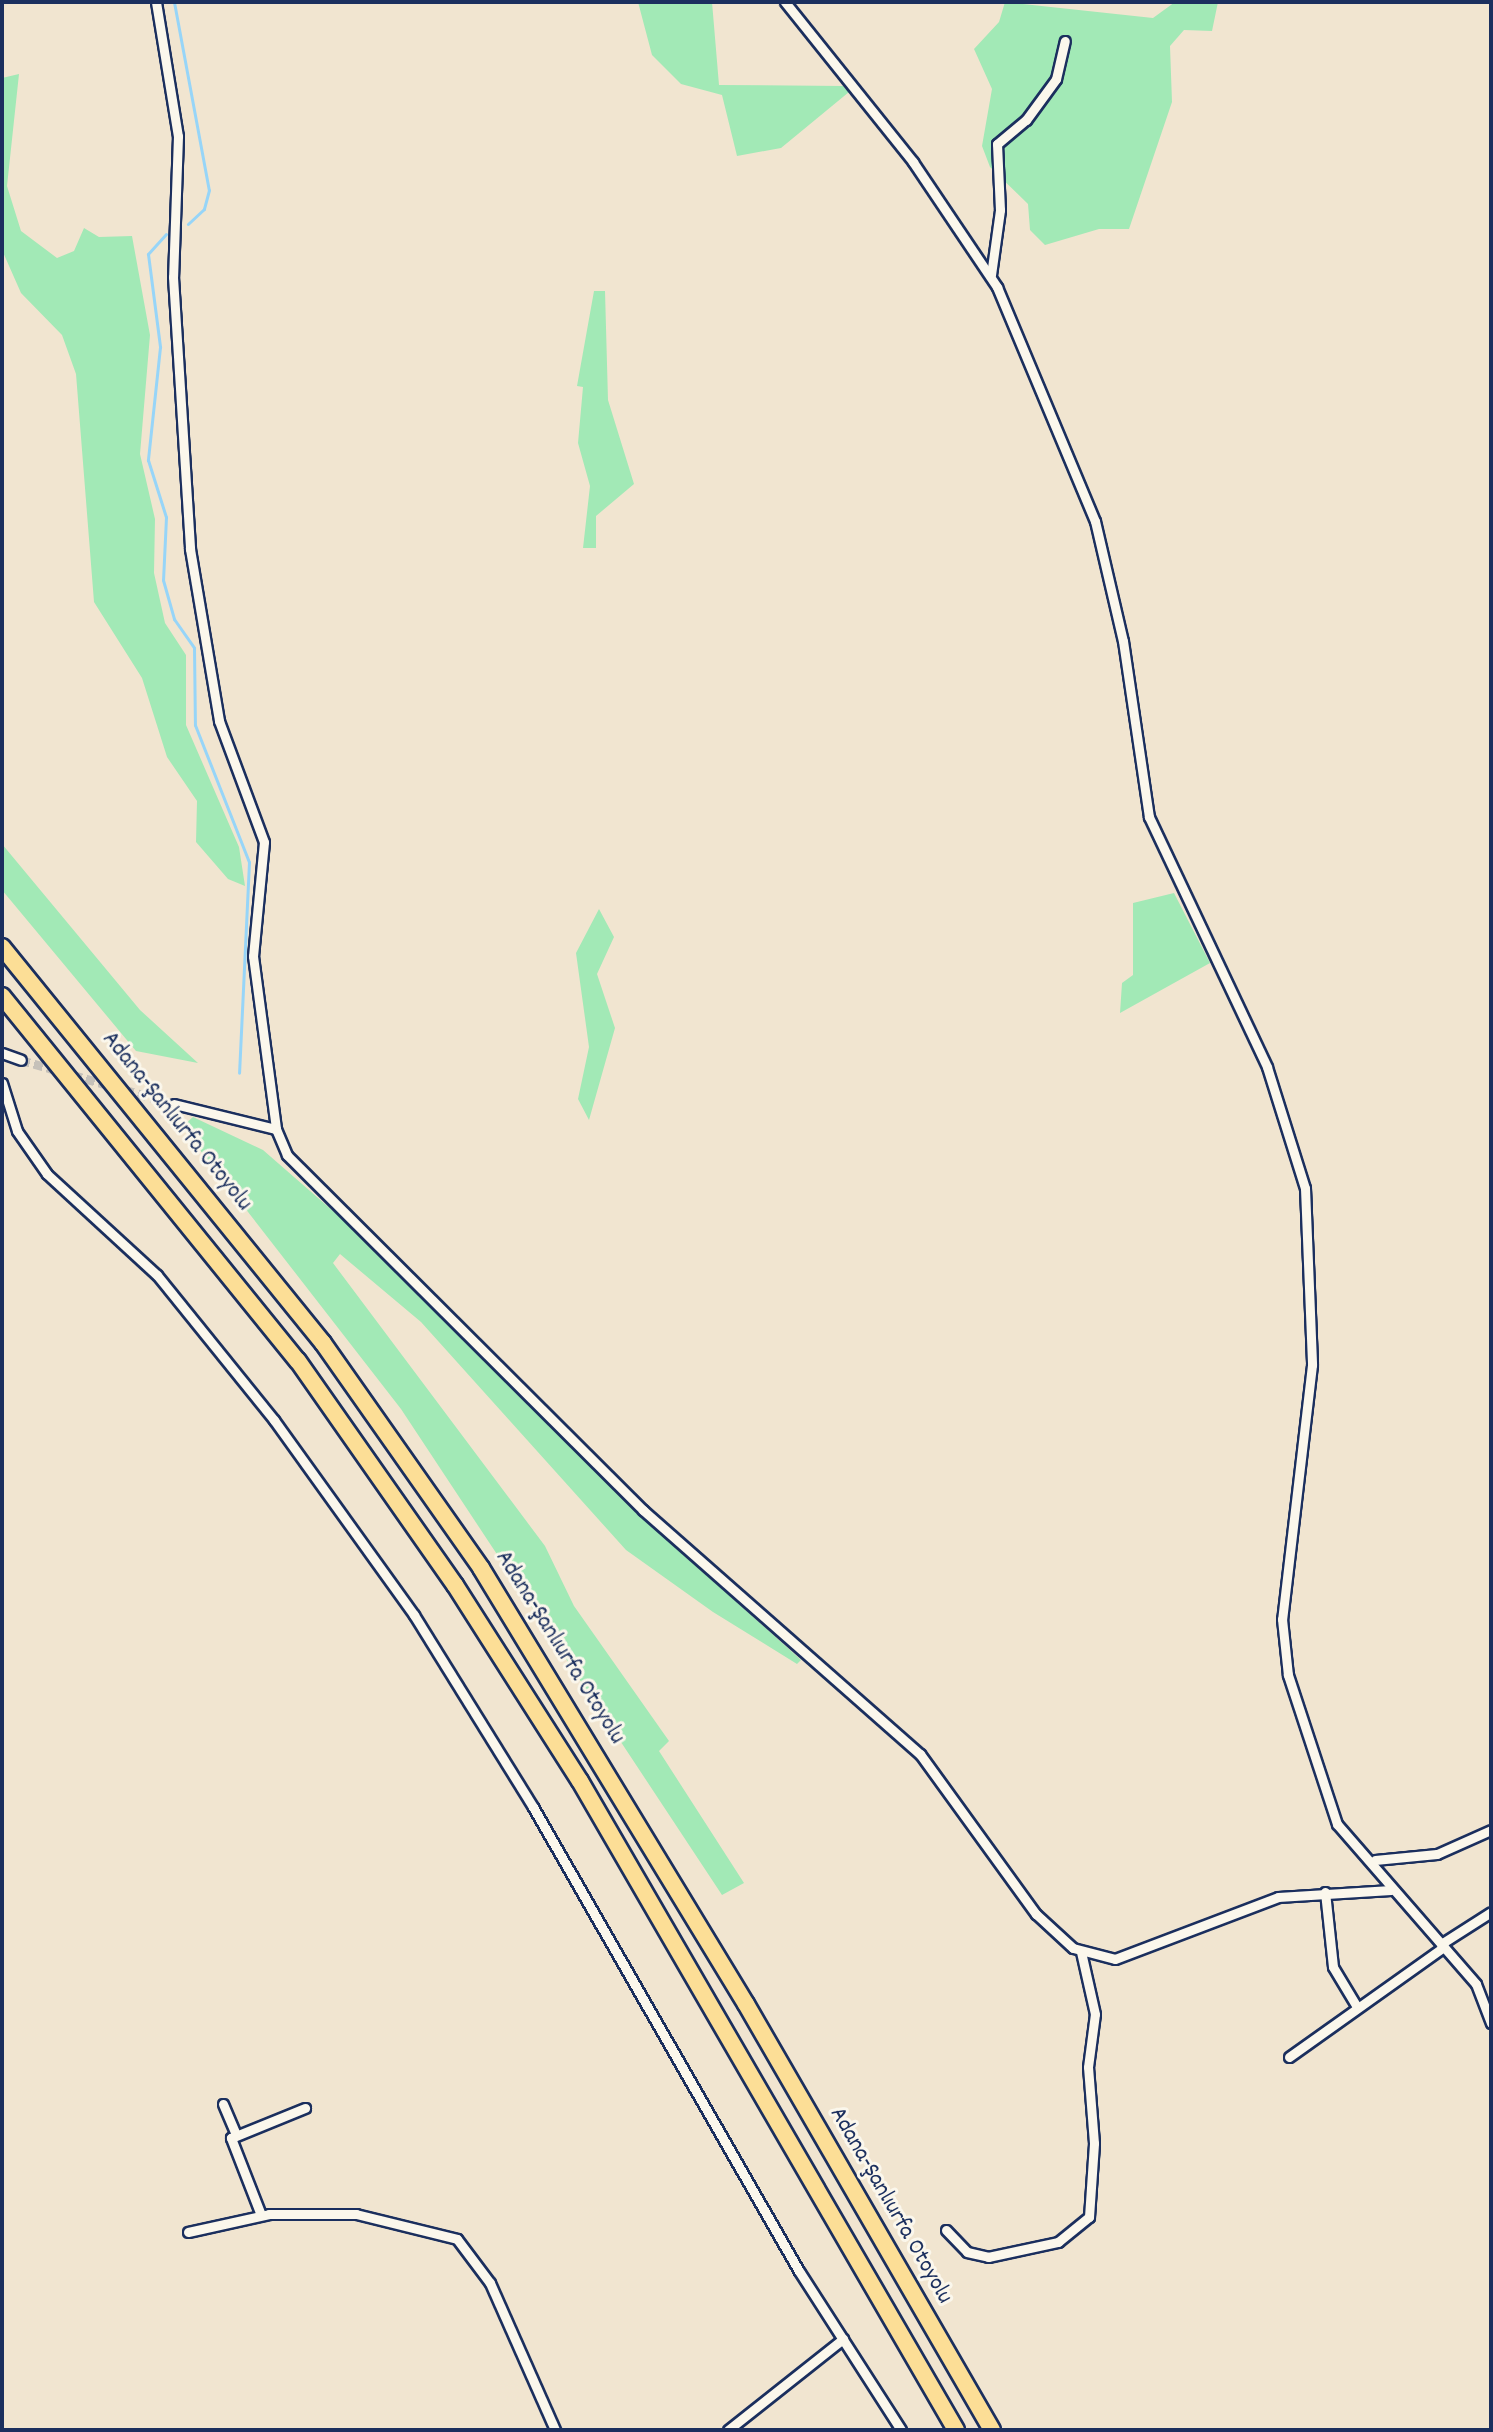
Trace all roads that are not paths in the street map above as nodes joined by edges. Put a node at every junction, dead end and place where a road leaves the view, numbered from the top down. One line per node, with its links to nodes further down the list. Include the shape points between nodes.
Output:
1 (156, 2): 11 (street, via 178,136 173,277 190,549 219,721 264,842 253,956)
2 (785, 2): 4 (street, via 913,162)
3 (1065, 41): 4 (street, via 1056,79 1026,120 997,144 1000,210)
4 (990, 276): 13 (street, via 1099,535 1153,829 1258,1044 1302,1175 1312,1365 1282,1642 1329,1807)
5 (2, 947): 35 (highway, Adana-Şanlıurfa Otoyolu, via 323,1343 481,1568 746,2004)
6 (2, 996): 34 (highway, via 298,1361 455,1585 603,1821)
7 (2, 1053): 8 (street)
8 (21, 1060)
9 (2, 1083): 30 (street, via 17,1131 47,1174 157,1275 274,1420 414,1615)
10 (174, 1104): 11 (street)
11 (276, 1129): 18 (street, via 287,1155 329,1200 400,1261 643,1510 920,1754 1036,1914)
12 (1491, 1830): 13 (street, via 1437,1854)
13 (1375, 1860): 14 (street)
14 (1391, 1890): 15 (street); 17 (street)
15 (1325, 1892): 18 (street, via 1248,1905 1154,1949 1115,1959); 21 (street, via 1333,1967)
16 (1491, 1912): 17 (street)
17 (1442, 1945): 19 (street); 21 (street)
18 (1081, 1952): 28 (street, via 1095,2014 1088,2067 1094,2143 1089,2217 1058,2242 988,2257 967,2252)
19 (1476, 1984): 20 (street); 22 (street)
20 (1491, 1989)
21 (1357, 2007): 23 (street)
22 (1491, 2023)
23 (1289, 2057)
24 (223, 2104): 26 (street)
25 (305, 2108): 26 (street)
26 (236, 2135): 27 (street, via 231,2138)
27 (261, 2215): 29 (street); 31 (street, via 368,2215 464,2244 499,2301)
28 (946, 2230)
29 (188, 2232)
30 (843, 2339): 32 (street); 33 (street)
31 (555, 2430)
32 (728, 2430)
33 (901, 2430)
34 (956, 2430)
35 (992, 2430)

